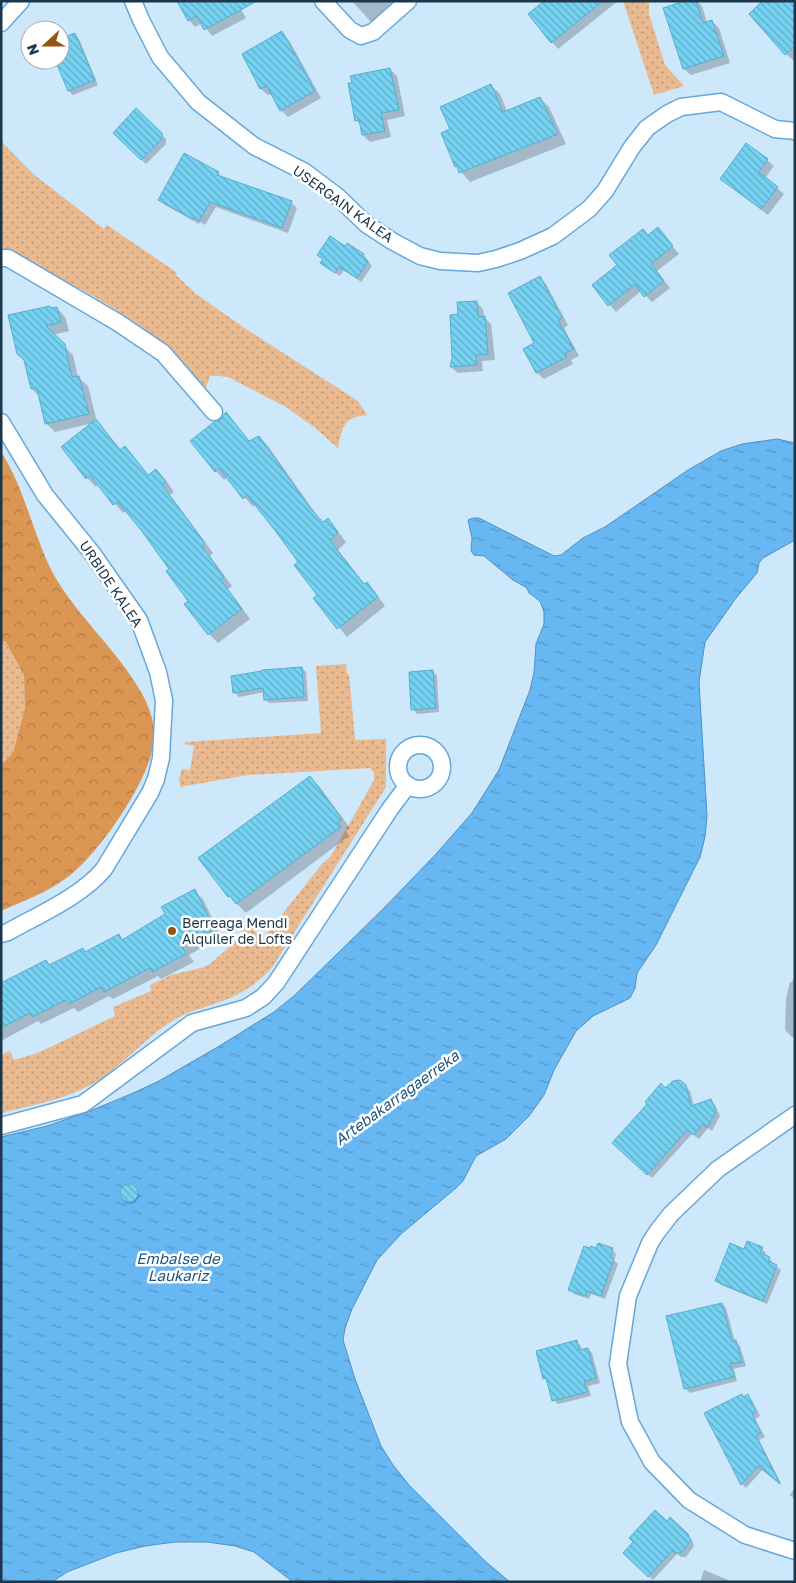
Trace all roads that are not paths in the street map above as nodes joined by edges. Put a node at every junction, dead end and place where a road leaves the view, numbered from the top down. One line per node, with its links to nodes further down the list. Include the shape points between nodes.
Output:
1 (21, 1): 5 (street)
2 (133, 1): 6 (street, USERGAIN KALEA, via 160,57 198,102 254,146 305,172 372,228 420,256 440,261 478,263 520,252 553,236 605,191 647,128 681,107 721,102 774,129)
3 (324, 1): 4 (street, via 350,30 360,36 373,32)
4 (408, 1)
5 (1, 23)
6 (795, 132)
7 (1, 258): 8 (street, via 8,258 62,288 162,353)
8 (214, 412)
9 (1, 422): 11 (street, URBIDE KALEA, via 45,495 92,553 139,620 158,672 164,700 161,758 156,779 104,869 81,890)
10 (408, 785): 13 (street, via 276,983 263,997 246,1008 192,1023 83,1104)
11 (1, 934)
12 (795, 1115): 14 (street, via 718,1169 657,1232 628,1296 618,1364 630,1422 652,1462 689,1500 745,1535)
13 (1, 1126)
14 (795, 1551)

